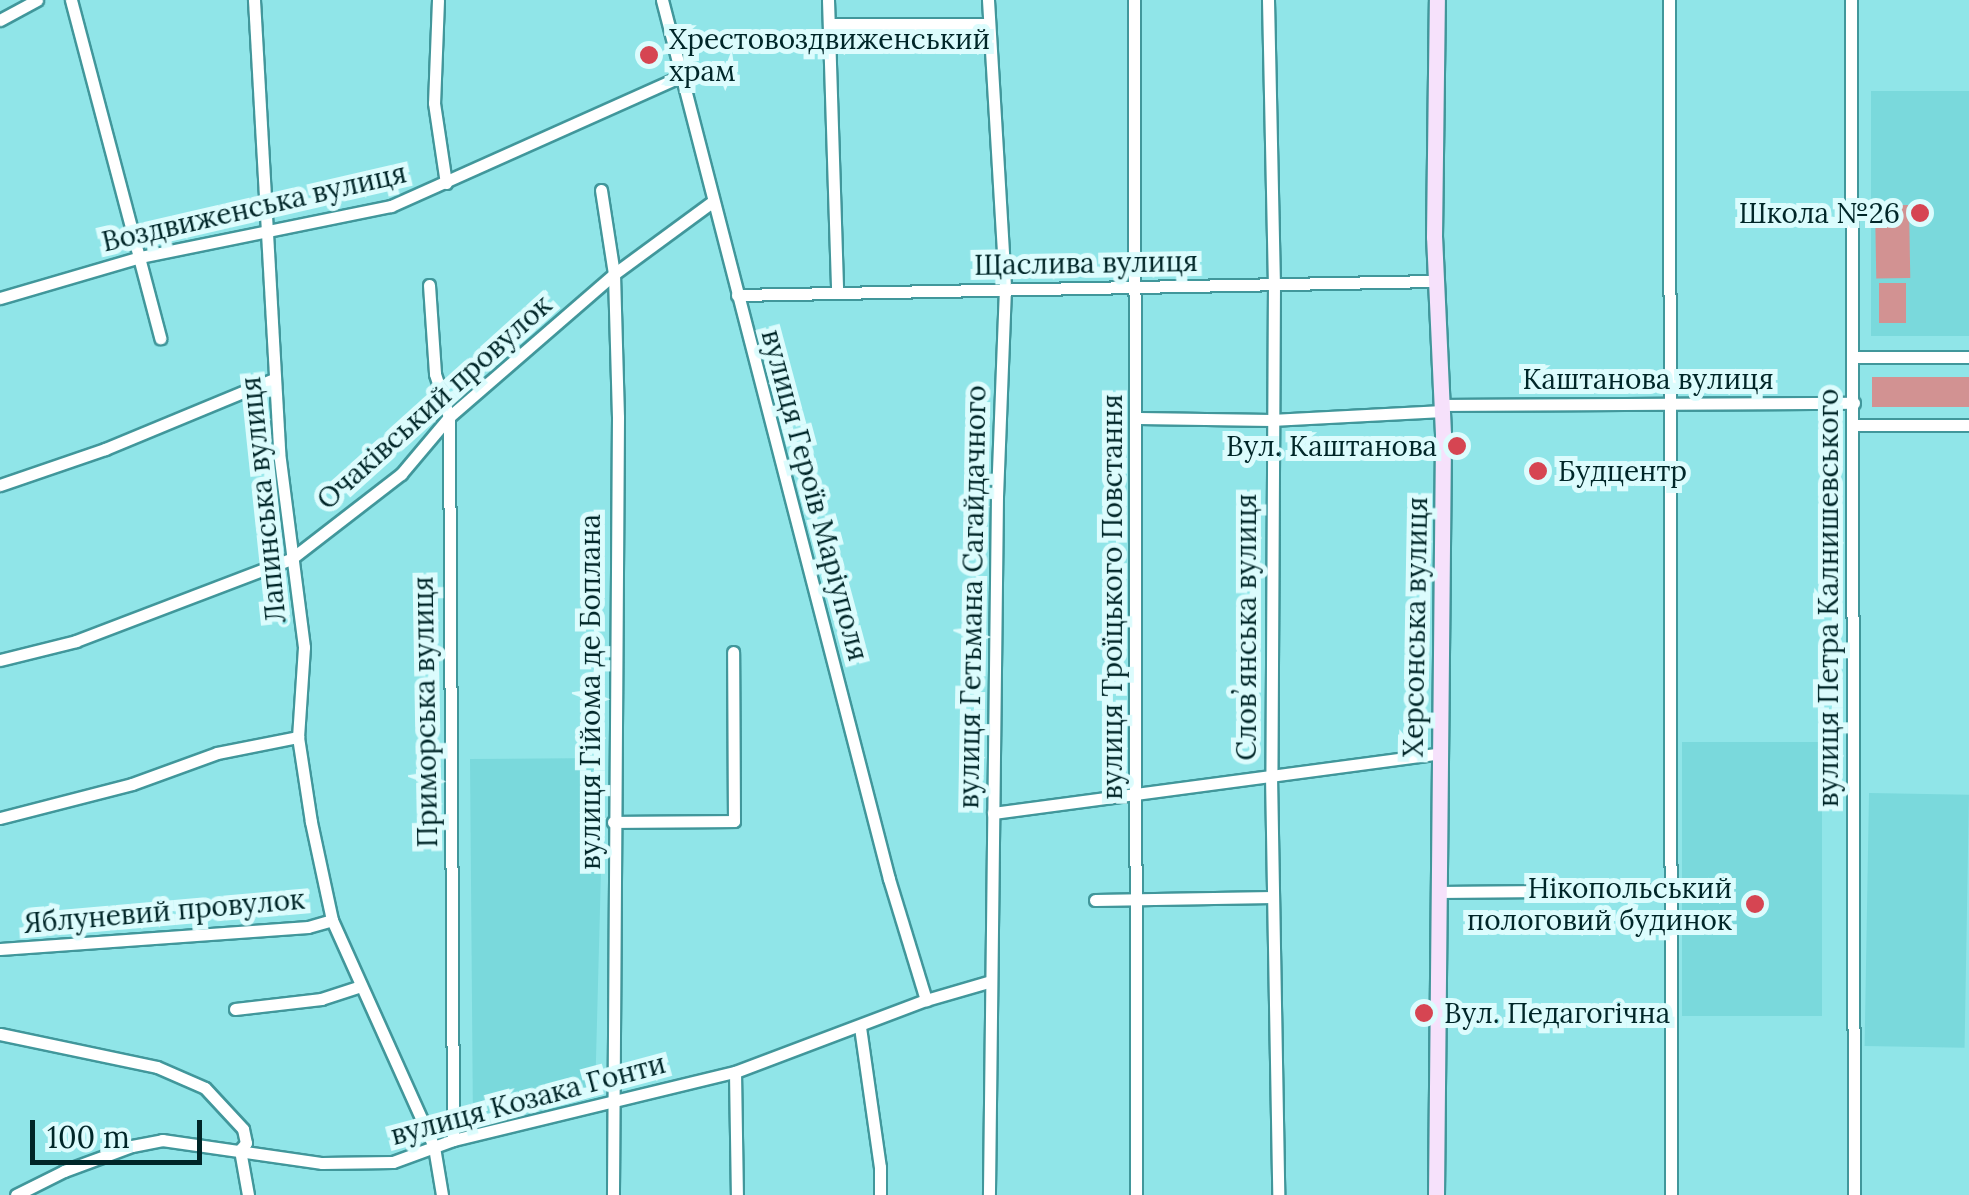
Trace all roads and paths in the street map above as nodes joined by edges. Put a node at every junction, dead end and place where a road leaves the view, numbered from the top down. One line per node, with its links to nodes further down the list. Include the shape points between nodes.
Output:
1 (37, 0): 13 (street)
2 (71, 0): 21 (street)
3 (254, 0): 20 (street, Лапинська вулиця)
4 (438, 0): 17 (street, via 434,103)
5 (662, 0): 16 (street, вулиця Героїв Маріуполя)
6 (828, 0): 14 (street)
7 (988, 0): 15 (street, вулиця Гетьмана Сагайдачного)
8 (1134, 0): 27 (street, вулиця Троїцького Повстання)
9 (1268, 0): 24 (street, Словʼянська вулиця)
10 (1436, 0): 23 (main road, Херсонська вулиця)
11 (1669, 0): 36 (street)
12 (1851, 0): 33 (street, вулиця Петра Калнишевського)
13 (0, 20)
14 (830, 24): 15 (street); 28 (street)
15 (989, 24): 26 (street, вулиця Гетьмана Сагайдачного)
16 (679, 77): 17 (street, Воздвиженська вулиця); 19 (street, вулиця Героїв Маріуполя)
17 (446, 183): 20 (street, Воздвиженська вулиця, via 391,206)
18 (601, 190): 22 (street, вулиця Гійома де Боплана)
19 (712, 202): 22 (street, Очаківський провулок); 29 (street, вулиця Героїв Маріуполя)
20 (269, 233): 21 (street, Воздвиженська вулиця); 34 (street, Лапинська вулиця)
21 (140, 257): 30 (street, Воздвиженська вулиця); 31 (street)
22 (614, 274): 38 (street, Очаківський провулок); 53 (street, вулиця Гійома де Боплана)
23 (1436, 281): 24 (street, Щаслива вулиця); 37 (main road, Херсонська вулиця)
24 (1274, 284): 27 (street, Щаслива вулиця); 40 (street, Словʼянська вулиця)
25 (429, 285): 38 (street, Приморська вулиця, via 436,374)
26 (1005, 288): 27 (street, Щаслива вулиця); 28 (street, Щаслива вулиця); 51 (street, вулиця Гетьмана Сагайдачного)
27 (1135, 290): 39 (street, вулиця Троїцького Повстання)
28 (838, 291): 29 (street, Щаслива вулиця)
29 (738, 295): 63 (street, вулиця Героїв Маріуполя, via 888,879)
30 (0, 298)
31 (160, 338)
32 (1969, 356): 33 (street)
33 (1852, 357): 35 (street, вулиця Петра Калнишевського)
34 (274, 380): 43 (street); 44 (street, Лапинська вулиця)
35 (1854, 402): 36 (street, Каштанова вулиця); 41 (street, вулиця Петра Калнишевського)
36 (1673, 404): 37 (street, Каштанова вулиця); 54 (street)
37 (1442, 408): 40 (street, Каштанова вулиця); 48 (main road, Херсонська вулиця)
38 (449, 417): 44 (street, Очаківський провулок, via 401,474); 69 (street, Приморська вулиця)
39 (1138, 418): 40 (street, Каштанова вулиця); 50 (street, вулиця Троїцького Повстання)
40 (1270, 420): 49 (street, Словʼянська вулиця)
41 (1854, 425): 42 (street); 83 (street, вулиця Петра Калнишевського)
42 (1969, 425)
43 (0, 485)
44 (290, 560): 46 (street, Очаківський провулок, via 76,642); 47 (street, Лапинська вулиця, via 304,647)
45 (733, 652): 53 (street, via 734,821)
46 (0, 660)
47 (298, 737): 52 (street, via 218,753 132,784); 59 (street, Лапинська вулиця)
48 (1438, 754): 49 (street); 55 (main road, Херсонська вулиця)
49 (1271, 775): 50 (street); 56 (street, Словʼянська вулиця)
50 (1136, 795): 51 (street); 58 (street, вулиця Троїцького Повстання)
51 (994, 813): 61 (street, вулиця Гетьмана Сагайдачного)
52 (0, 818)
53 (613, 822): 68 (street, вулиця Гійома де Боплана)
54 (1672, 890): 55 (street); 82 (street)
55 (1438, 892): 81 (main road, Херсонська вулиця)
56 (1273, 897): 58 (street); 80 (street, Словʼянська вулиця)
57 (1096, 900): 58 (street)
58 (1137, 900): 79 (street, вулиця Троїцького Повстання)
59 (332, 920): 60 (street, Яблуневий провулок); 62 (street, Лапинська вулиця)
60 (0, 949)
61 (988, 982): 63 (street, вулиця Козака Гонти); 78 (street, вулиця Гетьмана Сагайдачного)
62 (361, 986): 64 (street, via 322,999); 70 (street, Лапинська вулиця)
63 (926, 1000): 65 (street, вулиця Козака Гонти)
64 (235, 1009)
65 (860, 1027): 67 (street, вулиця Козака Гонти); 77 (street)
66 (0, 1034): 71 (street, via 158,1067 195,1082 243,1129)
67 (735, 1072): 68 (street, вулиця Козака Гонти); 76 (street)
68 (614, 1100): 69 (street, вулиця Козака Гонти); 75 (street, вулиця Гійома де Боплана)
69 (453, 1140): 70 (street, вулиця Козака Гонти)
70 (434, 1147): 71 (street, вулиця Козака Гонти, via 366,1165); 74 (street, Лапинська вулиця)
71 (240, 1150): 72 (street, вулиця Козака Гонти, via 141,1143); 73 (street)
72 (16, 1195)
73 (248, 1195)
74 (442, 1195)
75 (613, 1195)
76 (737, 1195)
77 (880, 1195)
78 (988, 1195)
79 (1136, 1195)
80 (1278, 1195)
81 (1436, 1195)
82 (1671, 1195)
83 (1854, 1195)

